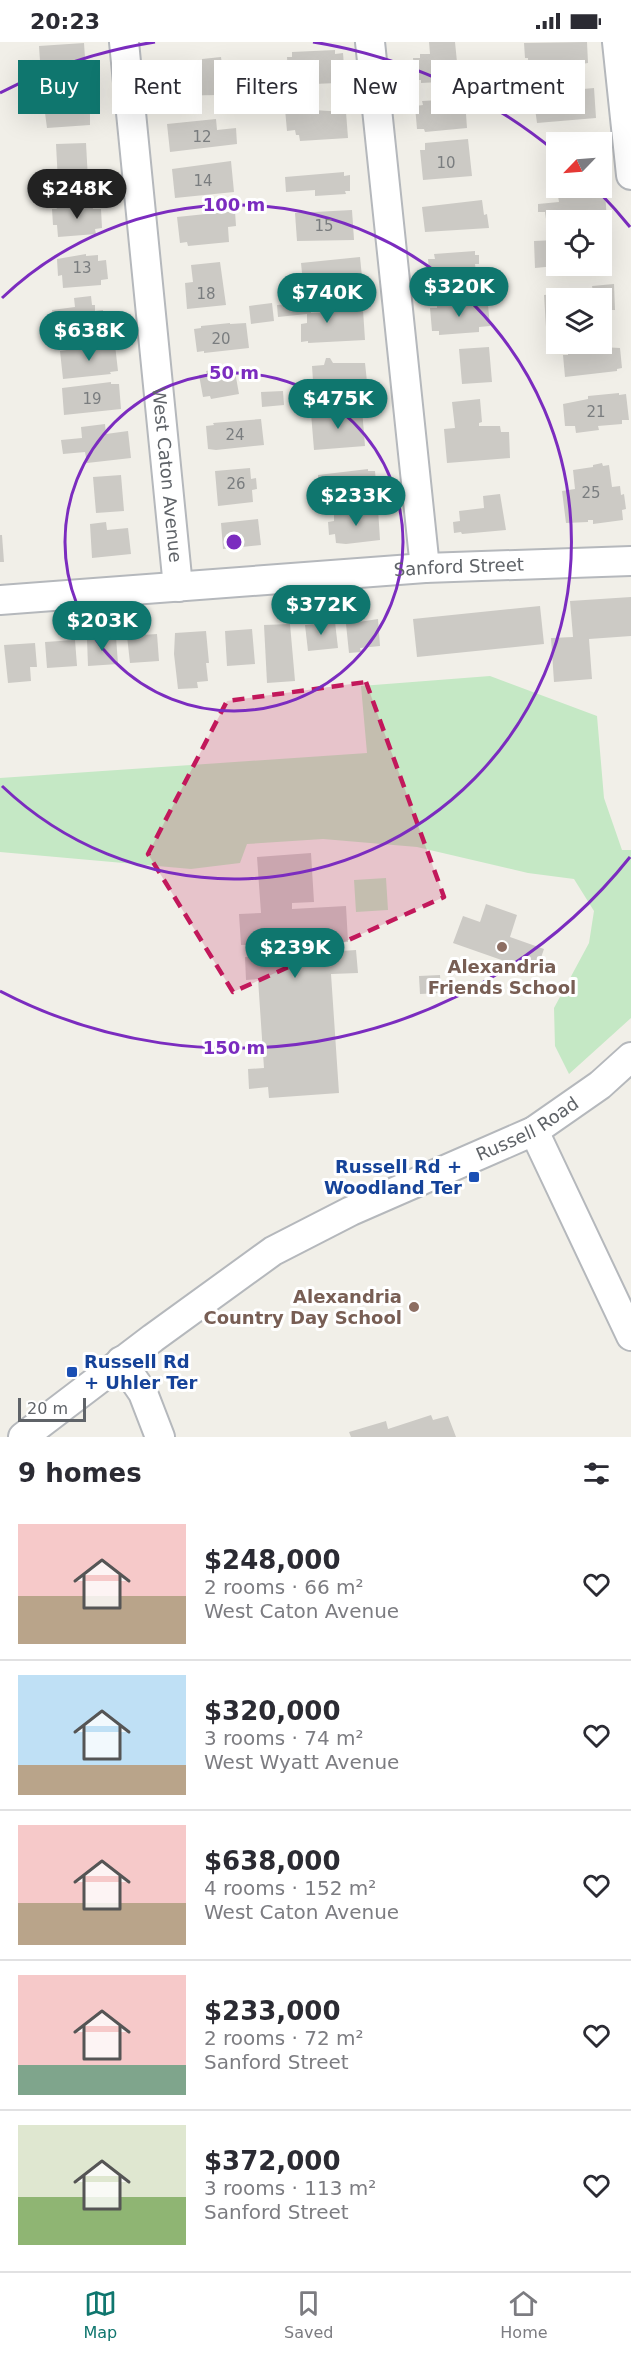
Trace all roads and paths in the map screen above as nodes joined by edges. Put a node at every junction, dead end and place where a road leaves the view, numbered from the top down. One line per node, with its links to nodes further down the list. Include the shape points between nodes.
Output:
1 (124, 42): 7 (street, West Caton Avenue)
2 (370, 42): 6 (street)
3 (617, 42): 4 (street)
4 (631, 175)
5 (631, 561): 6 (street, Sanford Street)
6 (425, 568): 7 (street, Sanford Street)
7 (178, 586): 8 (street, Sanford Street)
8 (0, 600)
9 (631, 1057): 10 (street, Russell Road, via 600,1085)
10 (534, 1131): 11 (street); 12 (street, Russell Road, via 351,1211 278,1248)
11 (627, 1320)
12 (121, 1362): 13 (street, Russell Road); 14 (street, via 143,1393)
13 (23, 1437)
14 (160, 1437)

